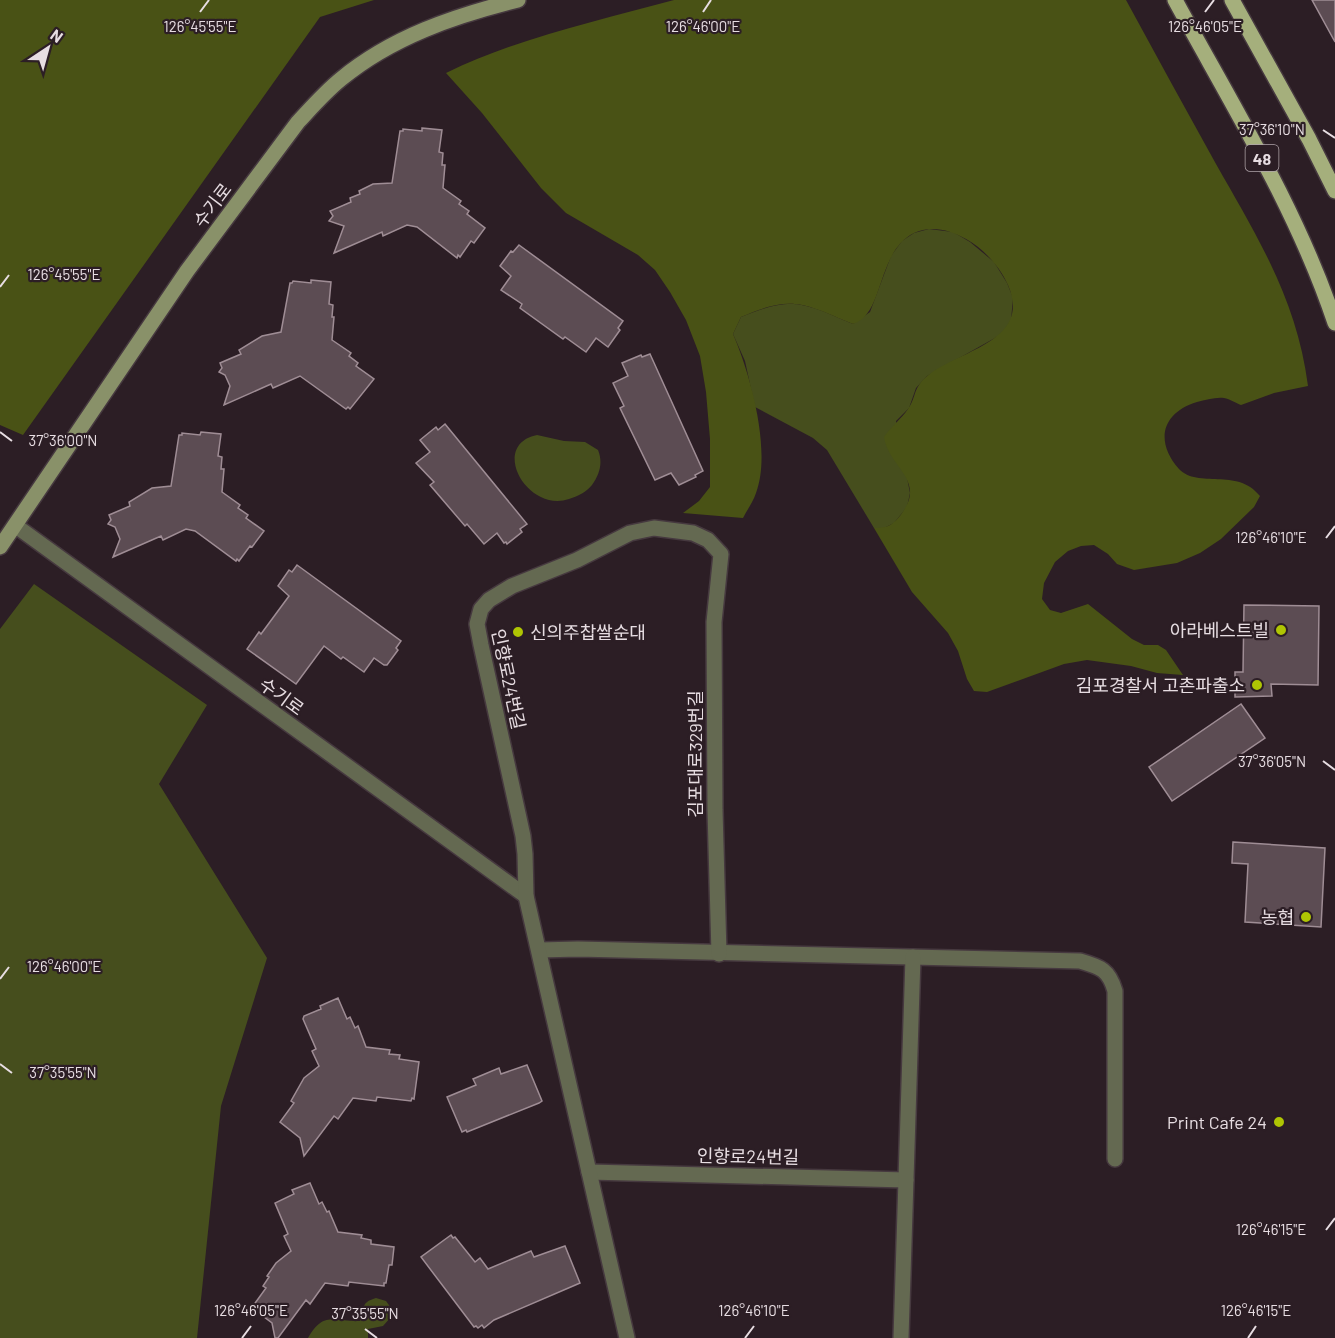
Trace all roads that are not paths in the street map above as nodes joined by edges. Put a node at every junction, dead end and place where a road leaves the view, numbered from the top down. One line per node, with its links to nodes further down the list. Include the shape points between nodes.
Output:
1 (518, 0): 6 (street, 수기로, via 406,37 350,72 319,99 187,271)
2 (1175, 0): 5 (main road, 48, via 1263,160 1300,235)
3 (1232, 0): 4 (main road)
4 (1335, 191)
5 (1335, 323)
6 (16, 526): 7 (street, 수기로); 9 (street, 수기로)
7 (0, 548)
8 (721, 554): 9 (street, 인향로24번길, via 708,540 693,533 654,528 630,533 512,586 481,609 477,624 523,836); 11 (street, 김포대로329번길, via 714,622)
9 (526, 896): 10 (street, 인향로24번길)
10 (540, 950): 11 (street); 14 (street, 인향로24번길)
11 (719, 954): 12 (street)
12 (913, 957): 13 (street, via 1080,961 1099,967 1111,977 1115,991); 15 (street)
13 (1115, 1159)
14 (589, 1172): 15 (street, 인향로24번길); 16 (street, 인향로24번길)
15 (906, 1180): 17 (street)
16 (627, 1338)
17 (901, 1338)

